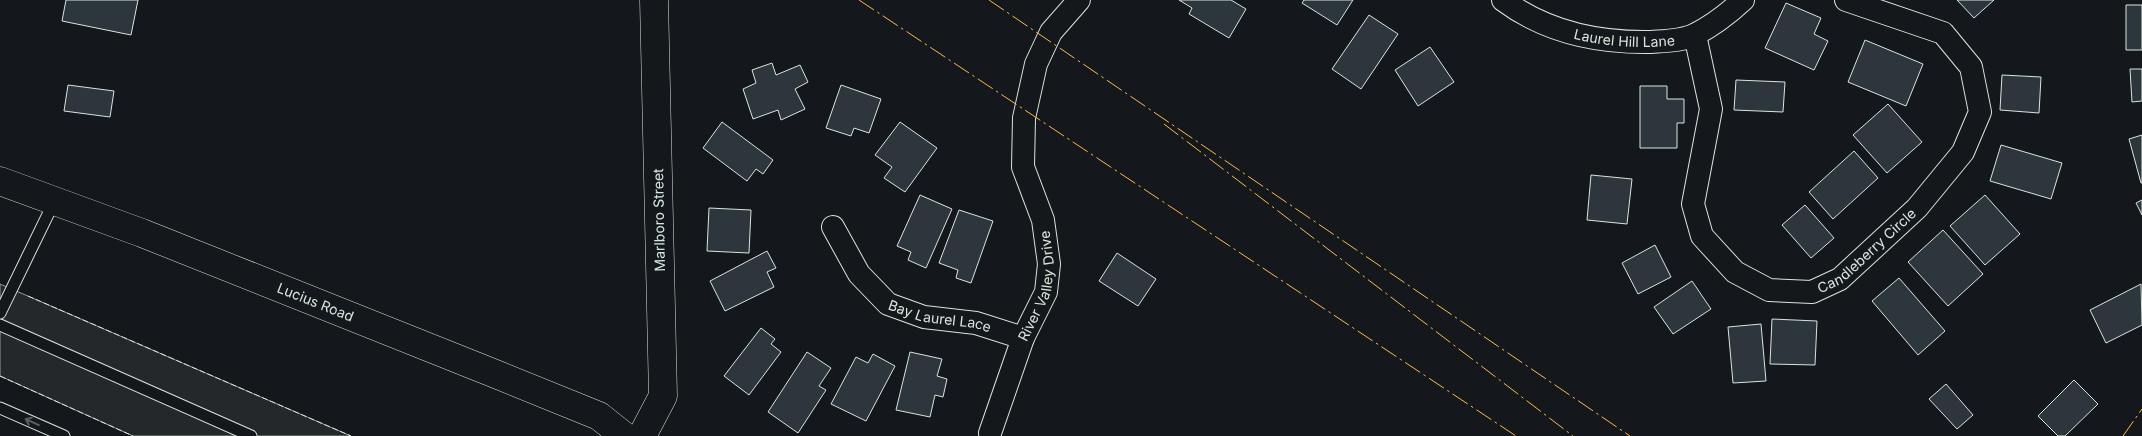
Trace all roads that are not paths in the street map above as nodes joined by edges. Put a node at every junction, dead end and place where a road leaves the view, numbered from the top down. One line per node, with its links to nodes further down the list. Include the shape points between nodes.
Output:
1 (654, 0): 18 (street, Marlboro Street, via 663,396)
2 (1079, 0): 12 (street, River Valley Drive, via 1052,32 1036,64 1024,118 1023,167 1043,220 1049,264 1046,292)
3 (1503, 0): 6 (street, Laurel Hill Lane, via 1522,14 1568,33 1619,42 1669,41)
4 (1742, 0): 6 (street, Laurel Hill Lane)
5 (1846, 0): 6 (street, Candleberry Circle, via 1943,33 1971,67 1980,112 1963,152 1917,208 1840,279 1812,292 1769,290 1735,272 1702,236 1693,204 1711,110)
6 (1695, 35)
7 (0, 181): 8 (street, Lucius Road)
8 (54, 200): 10 (lane); 17 (street, Lucius Road, via 599,416)
9 (833, 228): 12 (street, Bay Laurel Lace, via 859,274 888,304 924,317 976,323)
10 (0, 312)
11 (0, 325): 16 (lane)
12 (1023, 338): 14 (street, River Valley Drive)
13 (0, 408): 15 (lane, one-way to 13)
14 (990, 433)
15 (64, 436)
16 (251, 436)
17 (624, 436)
18 (642, 436)

